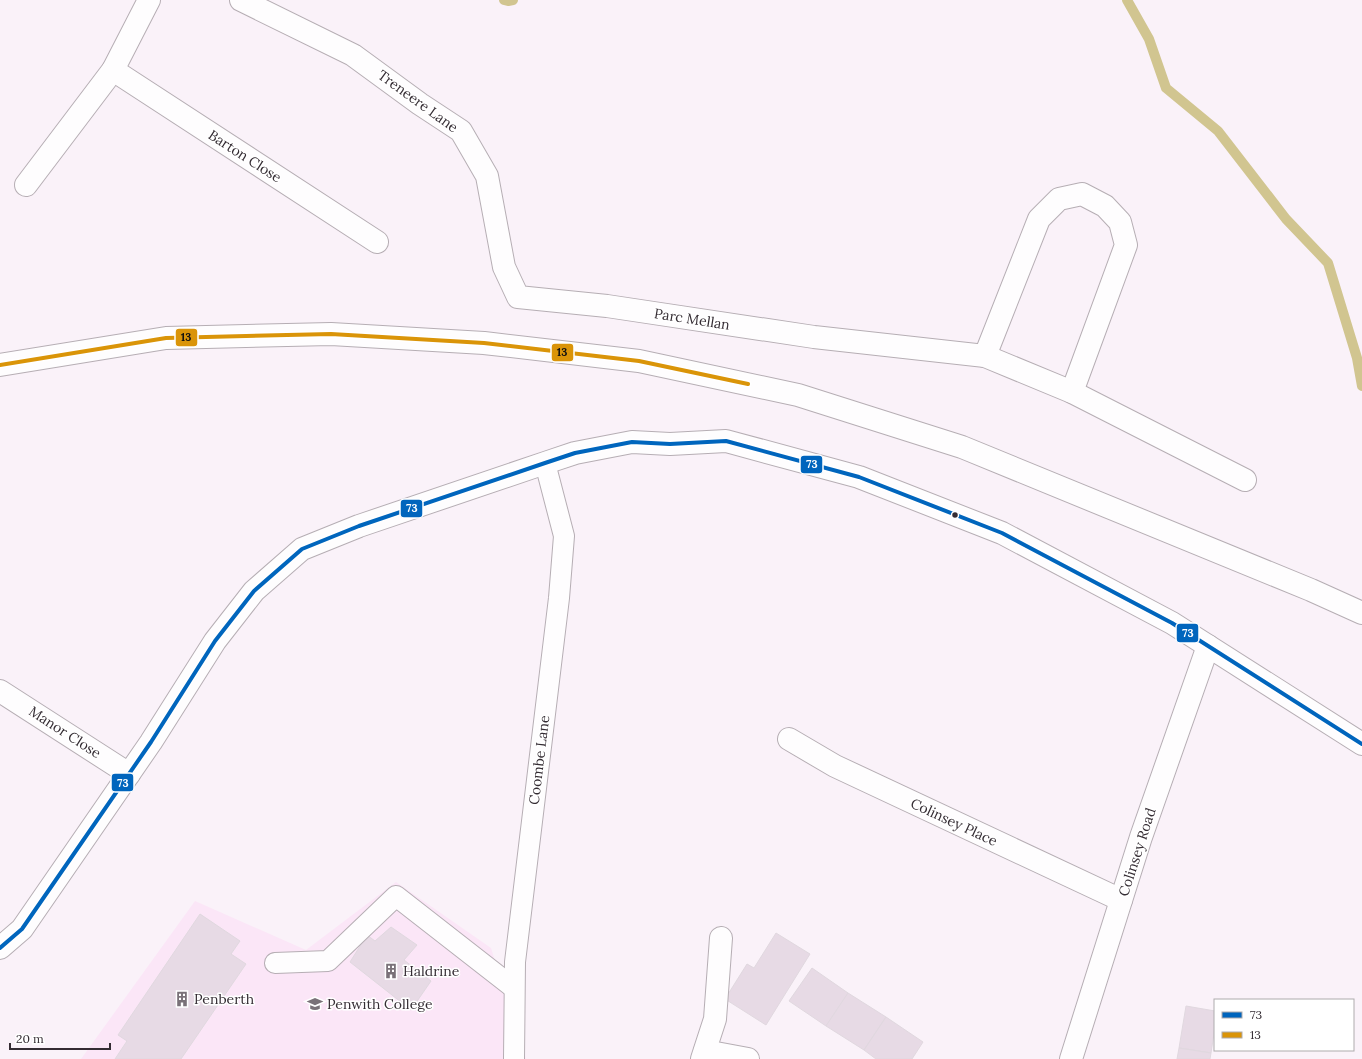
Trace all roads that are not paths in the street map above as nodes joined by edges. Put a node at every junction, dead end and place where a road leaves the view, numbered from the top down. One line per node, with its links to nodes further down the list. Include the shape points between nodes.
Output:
1 (149, 0): 3 (main road)
2 (241, 0): 6 (main road, Treneere Lane, via 353,55 461,131 487,176 504,267)
3 (113, 70): 4 (main road); 5 (main road, Barton Close)
4 (26, 185)
5 (377, 242)
6 (518, 297): 7 (main road, Parc Mellan, via 607,306 814,337)
7 (985, 356): 9 (main road, Parc Mellan); 9 (main road, via 1039,220 1059,199 1082,194 1105,206 1120,222 1126,245)
8 (0, 365): 12 (main road, via 166,338 331,334 484,342 639,361 798,395 962,447 1297,584)
9 (1072, 392): 11 (main road, Parc Mellan)
10 (544, 462): 13 (main road, via 632,442 670,444 726,441 859,477 1002,533 1172,623); 17 (main road, via 359,526 302,549 254,591 215,641); 22 (lane, Coombe Lane, via 564,536)
11 (1245, 480)
12 (1362, 614)
13 (1208, 646): 16 (main road); 18 (main road, Colinsey Road)
14 (0, 691): 17 (main road, Manor Close)
15 (789, 739): 18 (main road, Colinsey Place, via 835,766)
16 (1362, 744)
17 (130, 774): 20 (main road, via 22,929)
18 (1121, 900): 26 (main road, Colinsey Road)
19 (721, 938): 23 (main road, via 715,1019)
20 (0, 948)
21 (275, 963): 22 (lane, via 328,961 396,896)
22 (514, 988): 24 (lane, Coombe Lane)
23 (704, 1055): 25 (main road)
24 (514, 1059)
25 (748, 1059)
26 (1071, 1059)

